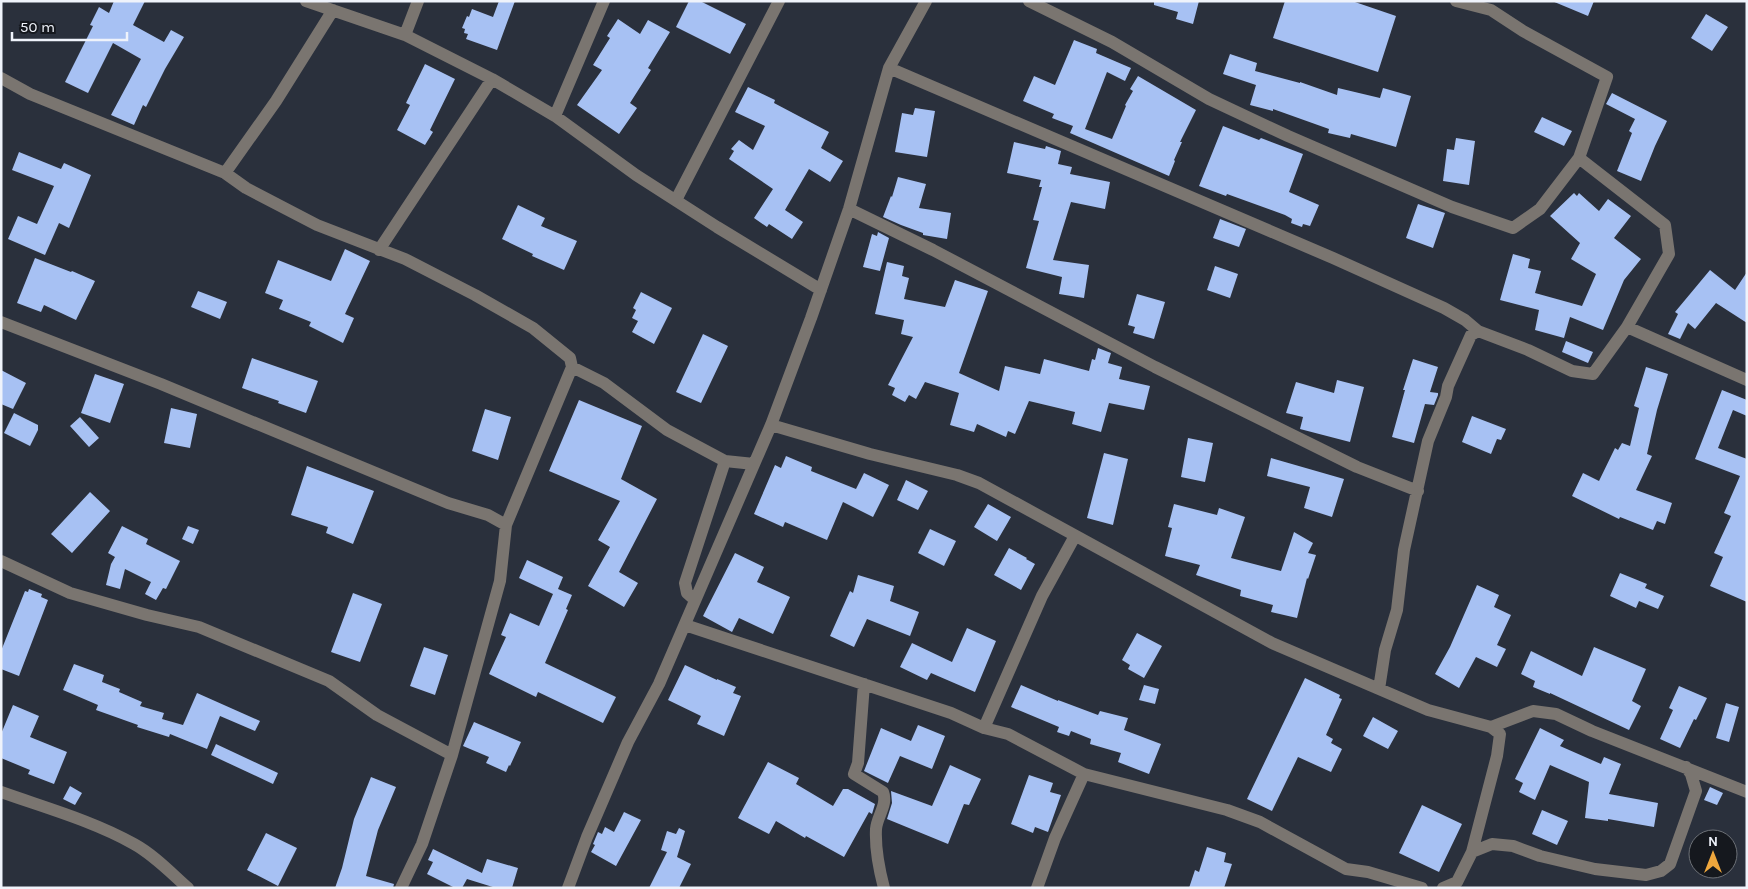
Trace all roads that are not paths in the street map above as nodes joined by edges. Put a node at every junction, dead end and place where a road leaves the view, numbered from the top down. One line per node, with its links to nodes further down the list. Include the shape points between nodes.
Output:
1 (306, 1): 8 (street)
2 (418, 1): 9 (street)
3 (604, 1): 13 (street)
4 (780, 1): 16 (street)
5 (926, 1): 10 (street)
6 (1029, 1): 14 (street, via 1112,42 1209,99 1452,207 1512,228 1540,209)
7 (1456, 1): 14 (street, via 1491,10 1523,32 1607,77)
8 (333, 10): 9 (street); 15 (street, via 276,101)
9 (406, 35): 12 (street)
10 (889, 68): 17 (street); 22 (street, via 1333,258 1444,308)
11 (1, 78): 15 (street, via 30,94)
12 (492, 79): 13 (street); 18 (street)
13 (555, 116): 16 (street)
14 (1579, 158): 21 (street, via 1665,225 1670,254)
15 (225, 173): 18 (street, via 246,188 317,225)
16 (676, 200): 19 (street)
17 (849, 209): 19 (street); 28 (street, via 1348,463)
18 (379, 250): 23 (street, via 422,268 533,328 570,358)
19 (821, 290): 25 (street)
20 (1, 322): 29 (street, via 161,384 448,503 488,515)
21 (1627, 327): 22 (street, via 1593,374 1572,371); 24 (street)
22 (1478, 331): 28 (street, via 1471,335 1448,386 1428,441)
23 (572, 367): 26 (street, via 604,383 667,430); 29 (street)
24 (1747, 380)
25 (771, 425): 27 (street); 30 (street, via 979,483)
26 (725, 461): 27 (street); 32 (street, via 685,583 686,593)
27 (754, 464): 32 (street)
28 (1418, 491): 35 (street)
29 (506, 525): 38 (street, via 500,581)
30 (1075, 536): 35 (street, via 1272,642); 37 (street, via 1042,596)
31 (1, 561): 38 (street, via 70,593 199,627 329,682 377,715)
32 (695, 600): 33 (street)
33 (684, 625): 34 (street); 46 (street, via 659,684 628,742)
34 (864, 684): 37 (street, via 952,713); 47 (street, via 858,763 854,774 883,792 884,803 876,834)
35 (1379, 689): 36 (street, via 1428,710)
36 (1491, 726): 39 (street, via 1533,711 1556,714); 43 (street, via 1500,734 1497,756)
37 (984, 728): 40 (street, via 1008,734)
38 (452, 755): 45 (street, via 422,844)
39 (1686, 767): 42 (street); 43 (street, via 1696,791 1670,864 1661,871 1646,875 1595,869 1512,846 1492,844)
40 (1084, 774): 48 (street); 49 (street, via 1227,810 1260,822 1346,869)
41 (1, 792): 44 (street, via 136,844)
42 (1747, 792)
43 (1472, 852): 50 (street, via 1457,882)
44 (188, 888)
45 (401, 888)
46 (568, 888)
47 (884, 888)
48 (1037, 888)
49 (1422, 888)
50 (1442, 888)

